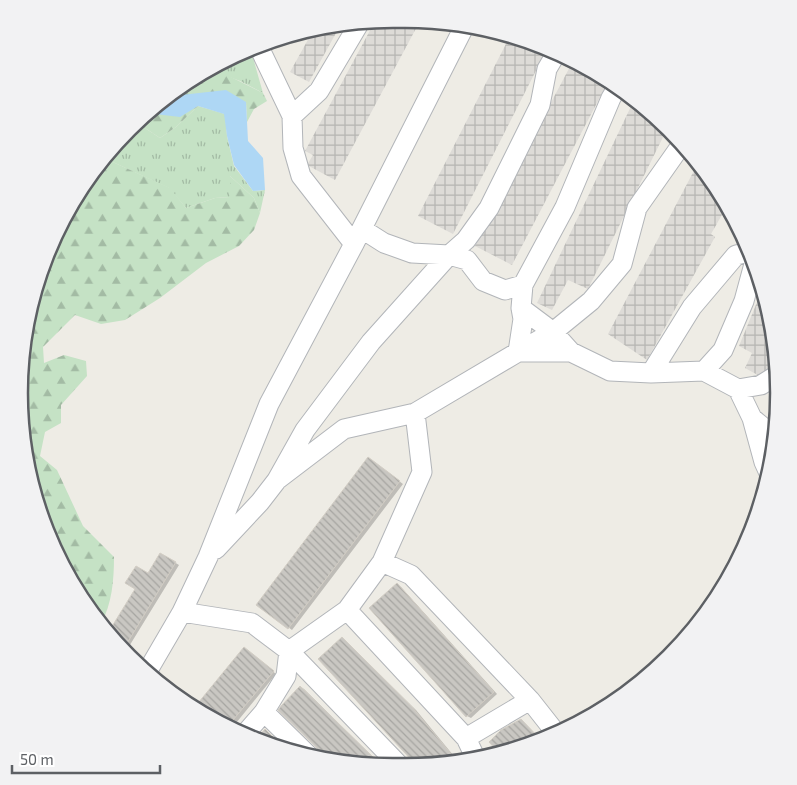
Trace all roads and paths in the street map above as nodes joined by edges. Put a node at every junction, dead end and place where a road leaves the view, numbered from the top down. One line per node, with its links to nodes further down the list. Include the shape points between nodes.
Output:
1 (355, 30): 6 (street, via 319,91)
2 (461, 33): 8 (street)
3 (261, 52): 6 (street)
4 (553, 59): 10 (street, via 547,69 540,105 489,208 466,240)
5 (614, 94): 12 (street, via 565,207)
6 (292, 116): 8 (street, via 293,148 301,176)
7 (678, 150): 14 (street, via 638,208 622,264 590,301)
8 (358, 236): 10 (street, via 412,253); 26 (street, via 269,404)
9 (742, 254): 18 (street, via 736,255 692,307)
10 (449, 255): 12 (street, via 467,260 483,282 505,290); 25 (street, via 371,342 306,430)
11 (751, 277): 17 (street, via 723,350)
12 (523, 285): 13 (street)
13 (521, 308): 14 (street); 15 (street, via 523,319)
14 (553, 332): 15 (street); 16 (street)
15 (518, 352): 16 (street); 21 (street)
16 (571, 352): 18 (street, via 610,371)
17 (704, 371): 18 (street); 20 (street)
18 (651, 373)
19 (769, 380): 20 (street, via 761,386)
20 (738, 389): 22 (street)
21 (415, 413): 25 (street, via 344,429); 27 (street, via 422,472)
22 (752, 418): 23 (street); 24 (street)
23 (767, 431)
24 (763, 458)
25 (277, 480): 26 (street)
26 (208, 557): 29 (street)
27 (382, 562): 28 (street); 32 (street, via 411,575)
28 (348, 610): 30 (street); 36 (street)
29 (182, 612): 30 (street, via 252,624); 31 (street)
30 (289, 651): 33 (street, via 286,676); 39 (street)
31 (151, 666)
32 (530, 700): 34 (street); 36 (street)
33 (264, 712): 35 (street); 37 (street)
34 (551, 727)
35 (250, 728)
36 (466, 738): 38 (street)
37 (298, 745)
38 (472, 751)
39 (392, 758)

